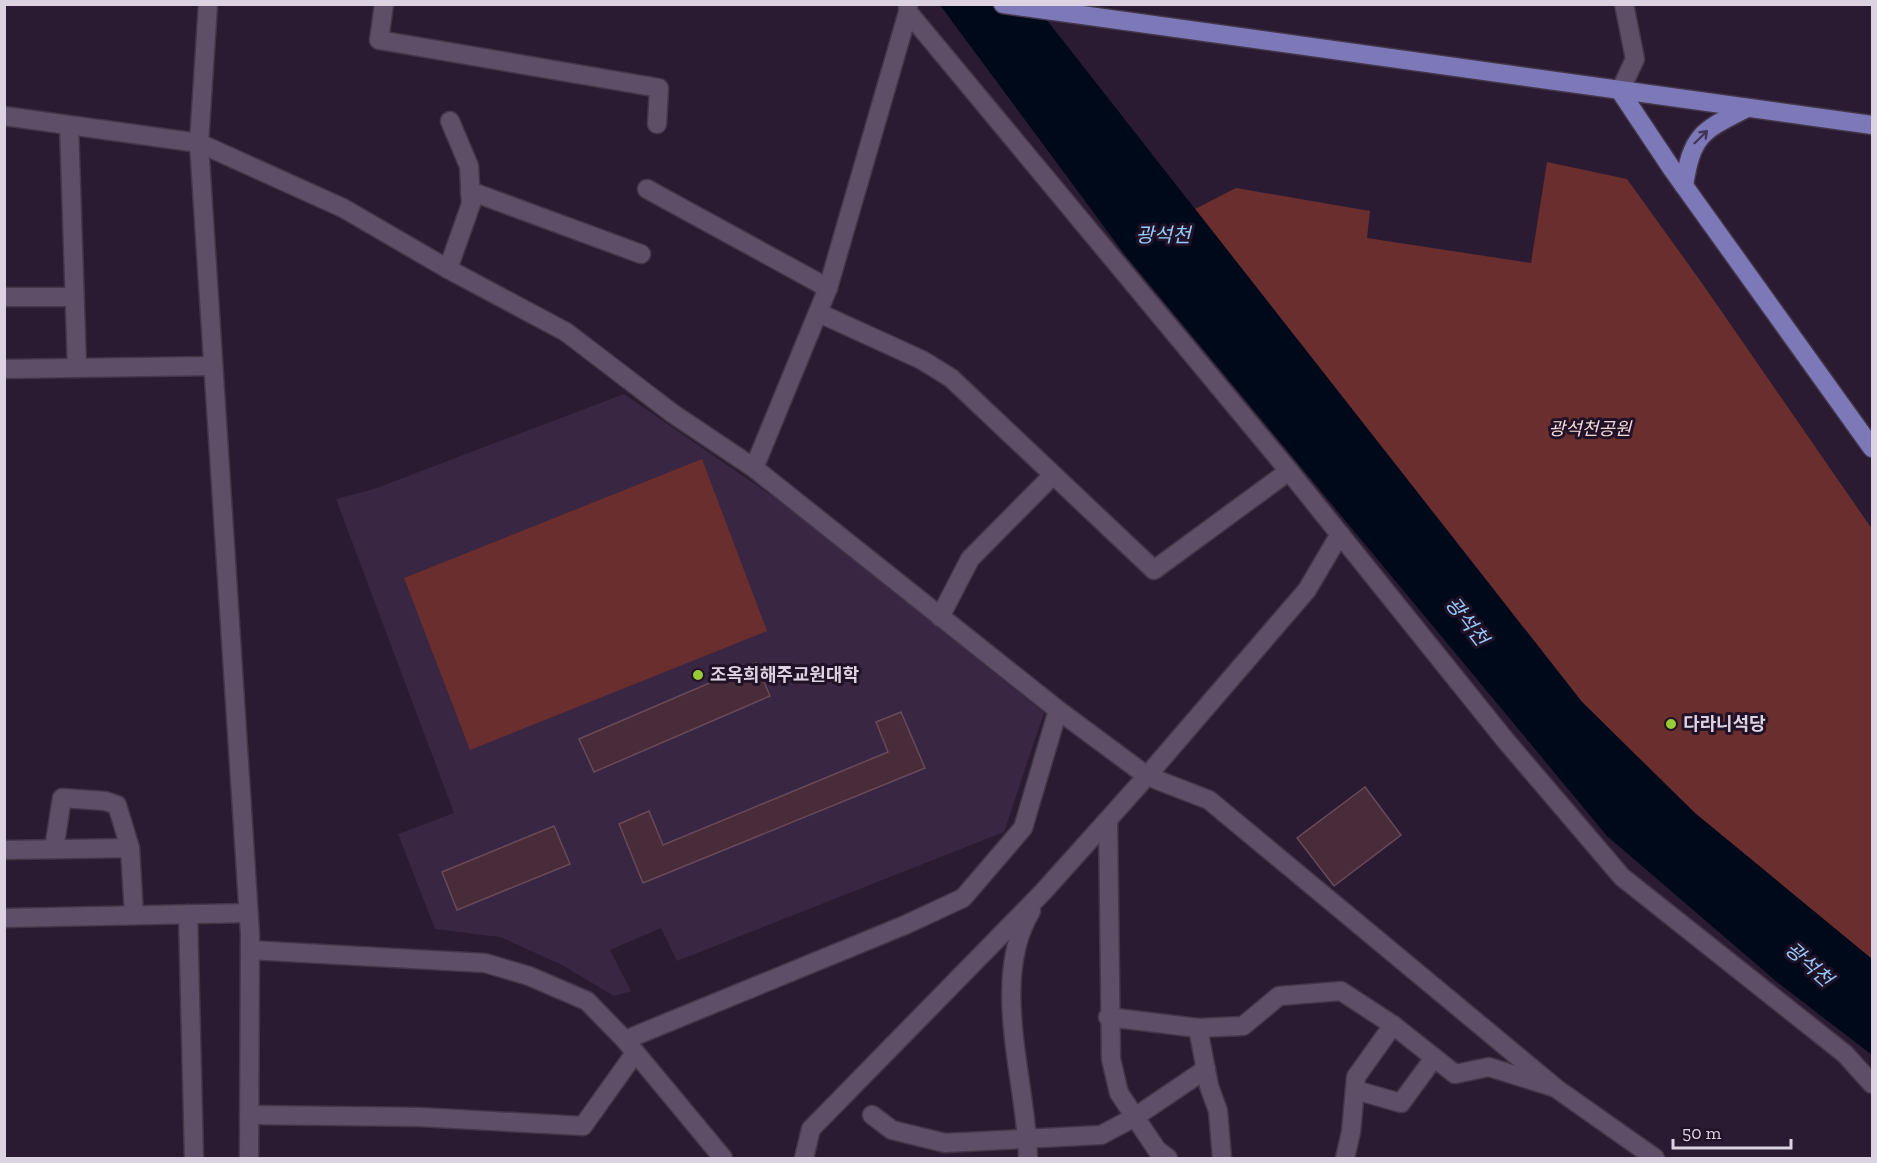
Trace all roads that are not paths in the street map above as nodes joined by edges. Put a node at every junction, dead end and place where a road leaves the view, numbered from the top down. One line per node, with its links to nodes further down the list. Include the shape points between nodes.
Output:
1 (208, 4): 15 (street)
2 (384, 4): 12 (street, via 379,40 659,87)
3 (1003, 4): 6 (main road, via 1040,10)
4 (1624, 4): 8 (street, via 1635,59)
5 (908, 8): 21 (street); 30 (street)
6 (1062, 8): 7 (main road)
7 (1101, 12): 8 (main road)
8 (1620, 91): 9 (main road); 16 (main road)
9 (1747, 108): 14 (main road); 16 (main road, one-way to 9, via 1694,143 1713,126)
10 (4, 116): 13 (street)
11 (450, 121): 18 (street, via 469,166)
12 (657, 124)
13 (69, 125): 15 (street); 23 (street)
14 (1872, 125)
15 (199, 143): 20 (street, via 343,208); 25 (street)
16 (1684, 186): 28 (main road)
17 (647, 189): 21 (street)
18 (470, 191): 19 (street); 20 (street, via 471,204)
19 (641, 254)
20 (448, 269): 29 (street, via 566,332 672,413)
21 (828, 288): 24 (street)
22 (4, 297): 23 (street)
23 (74, 297): 26 (street)
24 (819, 313): 29 (street); 31 (street, via 922,360 951,378)
25 (213, 366): 26 (street); 41 (street)
26 (77, 368): 27 (street)
27 (4, 369)
28 (1872, 448)
29 (754, 468): 33 (street)
30 (1289, 471): 31 (street, via 1154,570); 32 (street)
31 (1053, 475): 33 (street, via 970,559)
32 (1340, 534): 35 (street, via 1307,590); 52 (street, via 1506,741 1622,877 1845,1054)
33 (940, 616): 34 (street)
34 (1058, 710): 35 (street); 49 (street, via 1023,828 963,898)
35 (1147, 776): 36 (street); 53 (street, via 1209,800)
36 (1108, 820): 40 (street); 46 (street)
37 (130, 848): 38 (street); 38 (street, via 117,805 62,798); 43 (street)
38 (54, 849): 39 (street)
39 (4, 850)
40 (1043, 892): 58 (street, via 1023,925 1014,968 1012,1017); 63 (street, via 811,1129)
41 (248, 913): 42 (street); 45 (street)
42 (188, 914): 43 (street); 60 (street)
43 (134, 915): 44 (street)
44 (4, 918)
45 (249, 951): 49 (street, via 485,963 529,976 587,1001); 55 (street)
46 (1108, 1017): 48 (street); 57 (street, via 1111,1059 1119,1093)
47 (1393, 1025): 48 (street, via 1341,991 1279,996 1243,1026); 50 (street); 54 (street, via 1356,1077)
48 (1198, 1028): 51 (street)
49 (630, 1046): 55 (street, via 582,1126 419,1117); 62 (street)
50 (1434, 1058): 53 (street, via 1455,1074 1488,1067); 54 (street, via 1401,1103)
51 (1206, 1069): 57 (street); 66 (street, via 1218,1111)
52 (1872, 1084)
53 (1557, 1089): 59 (street)
54 (1355, 1090): 67 (street)
55 (249, 1115): 61 (street)
56 (872, 1115): 58 (street, via 892,1130 945,1143)
57 (1135, 1117): 58 (street, via 1101,1135); 65 (street, via 1157,1150)
58 (1028, 1139): 64 (street)
59 (1635, 1152): 68 (street)
60 (194, 1158)
61 (249, 1158)
62 (723, 1158)
63 (804, 1158)
64 (1028, 1158)
65 (1168, 1158)
66 (1222, 1158)
67 (1345, 1158)
68 (1655, 1158)

